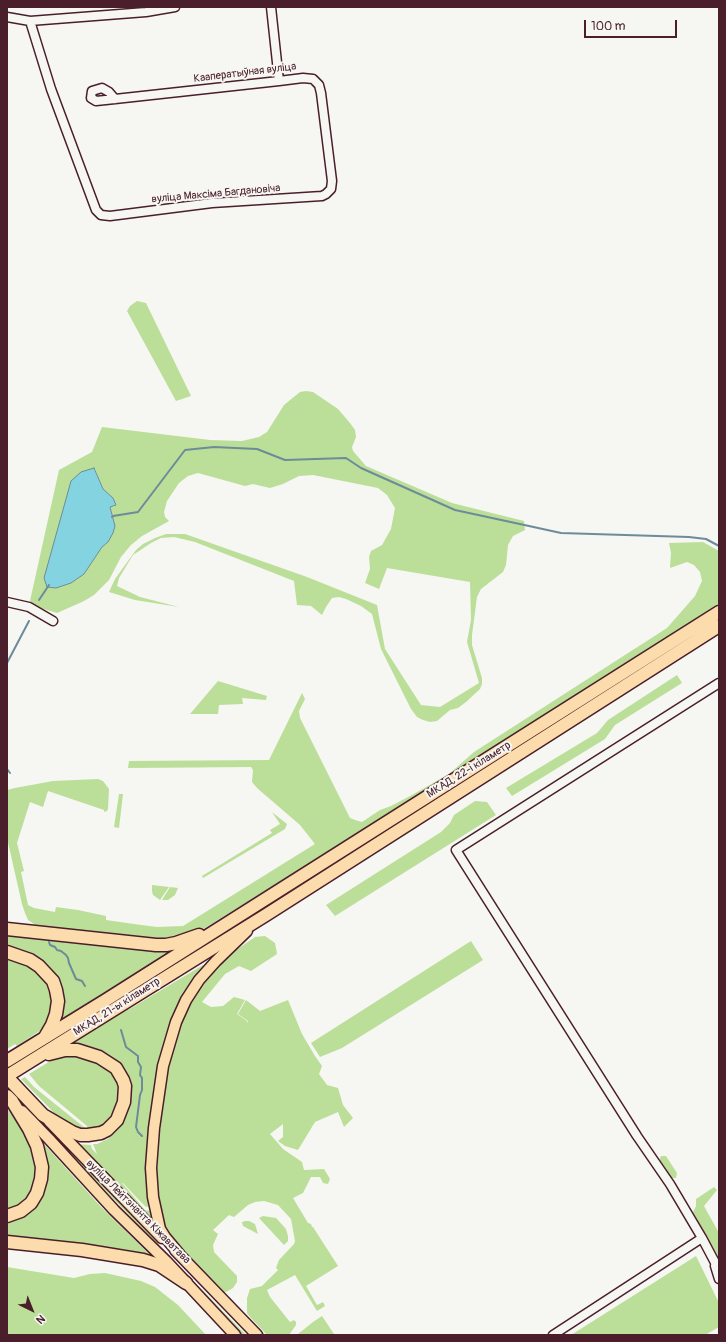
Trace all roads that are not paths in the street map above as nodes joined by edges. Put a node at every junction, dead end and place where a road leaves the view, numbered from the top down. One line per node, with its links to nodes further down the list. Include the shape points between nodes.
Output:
1 (175, 7): 4 (street, via 146,12)
2 (271, 7): 5 (street)
3 (7, 17): 4 (street)
4 (30, 21): 7 (street, вуліца Максіма Багдановіча, via 51,89 96,210 101,216 212,203 322,196)
5 (279, 81): 6 (street, Кааператыўная вуліца); 7 (street, Кааператыўная вуліца, via 308,78 319,85)
6 (115, 99)
7 (331, 188)
8 (7, 602): 10 (street, via 29,607)
9 (719, 612): 14 (highway, МКАД, 22-і кіламетр)
10 (53, 621)
11 (719, 626): 13 (highway, МКАД, 22-і кіламетр)
12 (719, 682): 25 (street, via 456,850)
13 (266, 915): 16 (highway, МКАД, 22-і кіламетр); 30 (main road, via 226,951 186,1000 176,1022 163,1066 154,1128 151,1168 153,1197 160,1229)
14 (225, 925): 15 (highway, via 166,945); 18 (highway, МКАД, 21-ы кіламетр)
15 (7, 929)
16 (227, 939): 19 (highway, МКАД, 21-ы кіламетр)
17 (7, 952): 18 (highway, via 30,960 53,982 58,1001 56,1014)
18 (44, 1039): 20 (highway, МКАД, 21-ы кіламетр)
19 (34, 1058): 21 (highway, МКАД, 21-ы кіламетр); 23 (highway, via 65,1050 77,1050 116,1068 125,1086 121,1112 112,1126 101,1133 80,1135)
20 (7, 1061)
21 (7, 1076): 23 (highway, вуліца Лейтэнанта Кіжаватава)
22 (9, 1099): 24 (highway, via 30,1129 42,1168 37,1193 30,1203 21,1211); 28 (main road, вуліца Лейтэнанта Кіжаватава)
23 (43, 1115): 27 (main road, вуліца Лейтэнанта Кіжаватава)
24 (7, 1216)
25 (702, 1238): 29 (street); 37 (street)
26 (7, 1242): 34 (highway, via 143,1260 159,1265)
27 (166, 1242): 28 (main road); 30 (main road, вуліца Лейтэнанта Кіжаватава)
28 (154, 1250): 31 (main road, вуліца Лейтэнанта Кіжаватава)
29 (710, 1254): 32 (street); 33 (street)
30 (180, 1255): 31 (main road, via 169,1257); 36 (main road, вуліца Лейтэнанта Кіжаватава)
31 (166, 1261): 34 (main road, вуліца Лейтэнанта Кіжаватава)
32 (719, 1270)
33 (719, 1279)
34 (186, 1283): 35 (main road, вуліца Лейтэнанта Кіжаватава)
35 (235, 1335)
36 (257, 1335)
37 (553, 1335)

